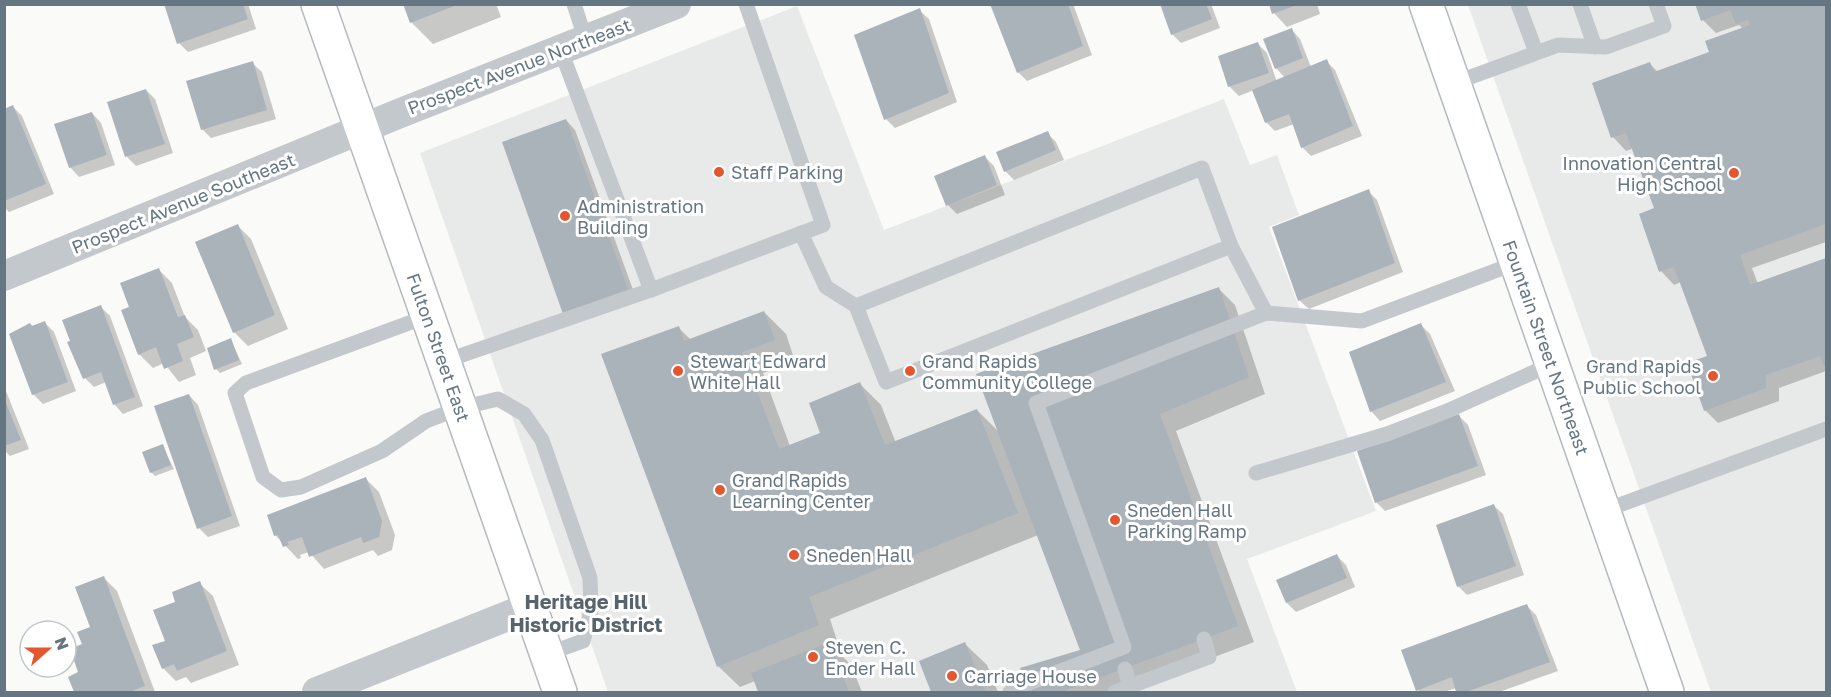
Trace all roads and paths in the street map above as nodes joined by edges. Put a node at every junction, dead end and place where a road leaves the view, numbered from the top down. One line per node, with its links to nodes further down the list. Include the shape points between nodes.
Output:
1 (318, 4): 13 (main road, Fulton Street East)
2 (574, 4): 9 (lane)
3 (676, 4): 9 (street, Prospect Avenue Northeast)
4 (746, 4): 14 (lane, via 823,225)
5 (1426, 4): 12 (main road, Fountain Street Northeast)
6 (1518, 4): 11 (lane)
7 (1580, 4): 10 (lane)
8 (1656, 4): 10 (lane, via 1664,26 1606,47)
9 (574, 46): 13 (street, Prospect Avenue Northeast); 18 (lane)
10 (1595, 47): 11 (lane, via 1558,45)
11 (1536, 52): 12 (lane)
12 (1454, 83): 16 (main road, Fountain Street Northeast)
13 (362, 129): 17 (street, Prospect Avenue Southeast); 21 (main road, Fulton Street East)
14 (801, 233): 18 (lane); 19 (lane, via 826,287)
15 (1231, 246): 19 (lane, via 886,382); 19 (lane, via 1202,168); 20 (lane)
16 (1516, 263): 20 (lane, via 1362,321); 23 (main road, Fountain Street Northeast)
17 (4, 276)
18 (651, 290): 22 (lane)
19 (856, 306)
20 (1266, 314): 35 (lane, via 1036,403 1124,647)
21 (428, 316): 22 (main road, Fulton Street East); 24 (lane, via 240,388 235,393 263,477 281,490 301,487 382,451 426,421)
22 (445, 361): 24 (main road, Fulton Street East)
23 (1552, 364): 26 (lane, via 1387,434); 27 (main road, Fountain Street Northeast)
24 (460, 408): 28 (main road, Fulton Street East); 30 (lane, via 498,399 524,414 534,426 590,578 592,594 583,641)
25 (1827, 429): 27 (lane)
26 (1256, 473)
27 (1603, 511): 37 (main road, Fountain Street Northeast)
28 (530, 607): 30 (main road, Fulton Street East); 33 (street)
29 (1204, 639): 32 (lane, via 1209,657)
30 (547, 654): 34 (main road, Fulton Street East)
31 (1125, 669): 32 (lane)
32 (1130, 687): 36 (lane)
33 (317, 693)
34 (560, 693)
35 (1010, 693)
36 (1115, 693)
37 (1667, 693)

